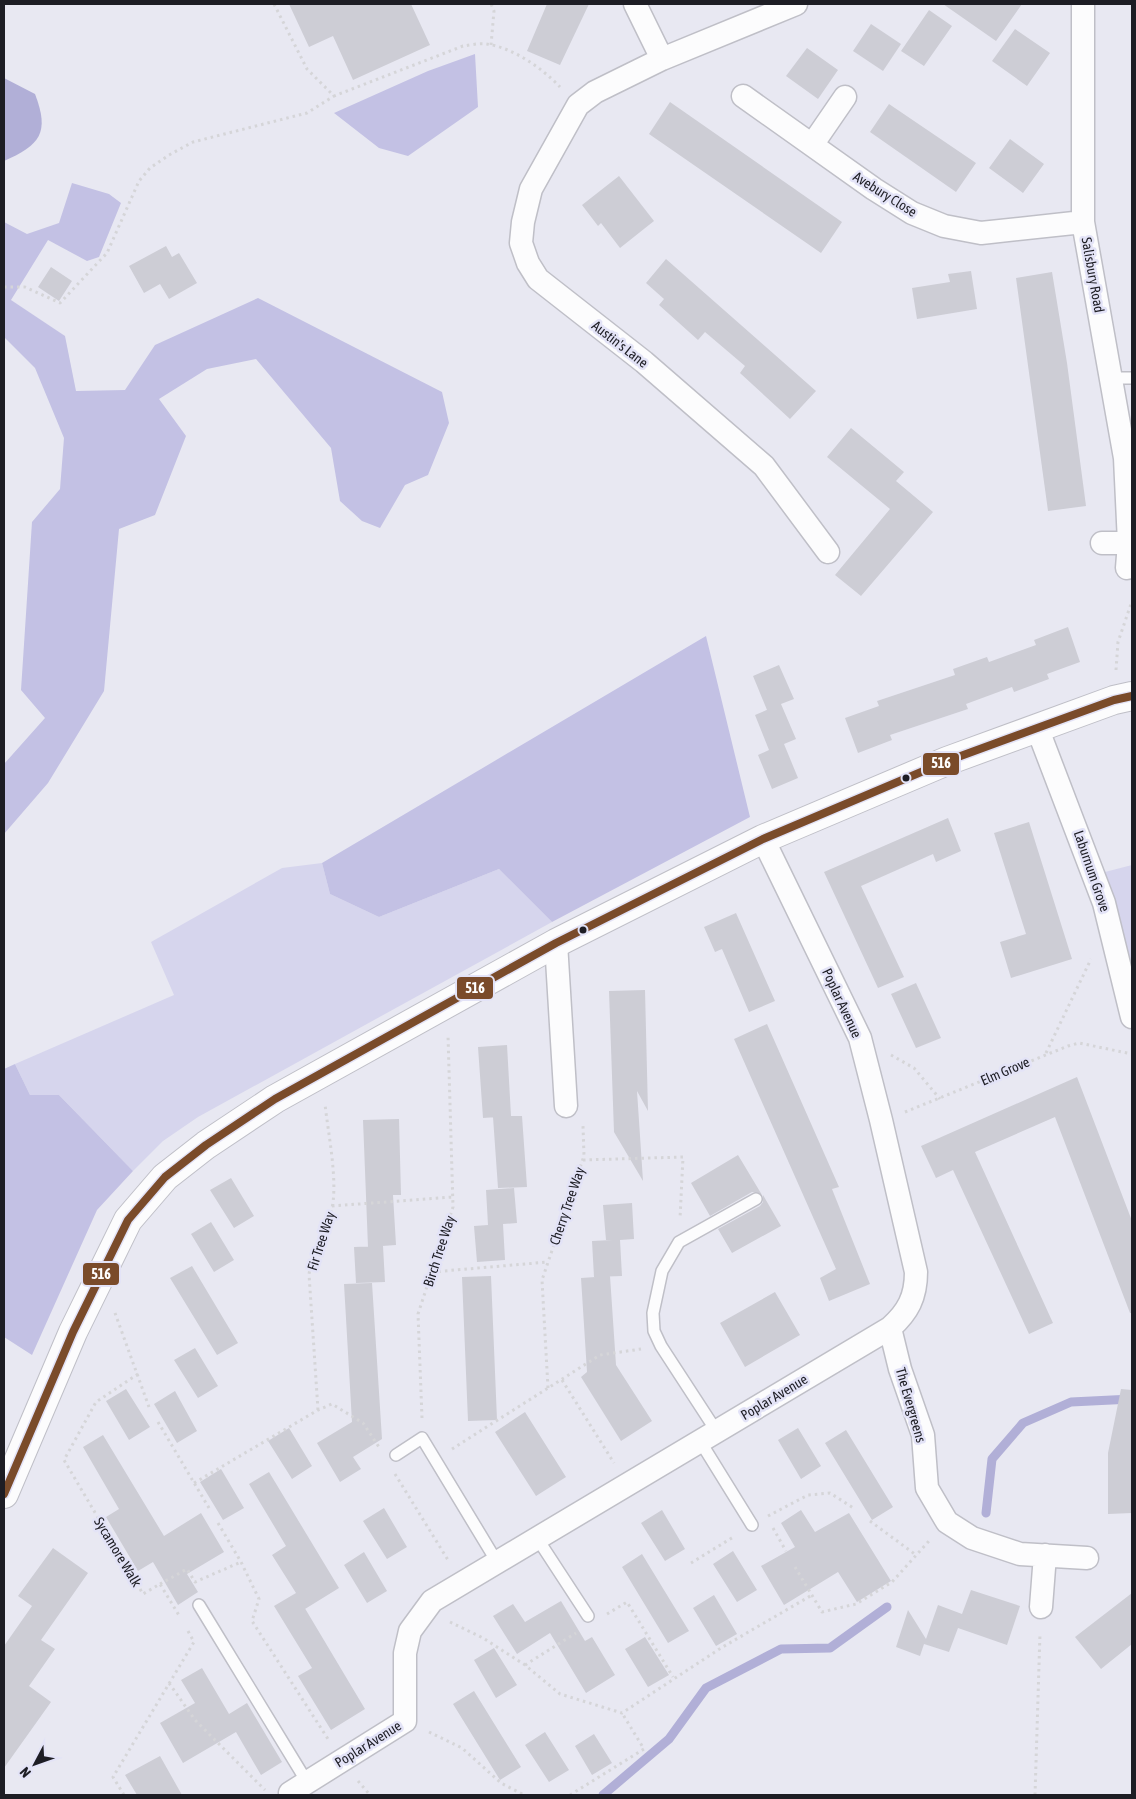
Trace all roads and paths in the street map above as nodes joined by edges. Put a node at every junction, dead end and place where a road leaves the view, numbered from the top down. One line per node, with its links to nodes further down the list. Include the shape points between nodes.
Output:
1 (274, 4): 8 (path, via 307,69)
2 (491, 4): 6 (path, via 494,11)
3 (635, 4): 7 (street)
4 (796, 4): 7 (street, Austin's Lane)
5 (1084, 4): 13 (street, Salisbury Road)
6 (491, 45): 8 (path, via 463,46); 11 (path, via 506,49 551,78)
7 (662, 60): 11 (street, Austin's Lane, via 595,92)
8 (334, 96): 14 (path, via 307,113 193,142 150,168 139,181 107,253 60,303 25,287)
9 (743, 96): 12 (street, Avebury Close)
10 (845, 97): 12 (street)
11 (578, 105): 18 (street, Austin's Lane, via 531,189 522,222 521,243 528,263 538,280 644,362 764,466)
12 (812, 145): 13 (street, Avebury Close, via 905,208 944,226 981,233)
13 (1083, 222): 15 (street, Salisbury Road)
14 (4, 287)
15 (1122, 378): 17 (street, Salisbury Road)
16 (1102, 543): 17 (street)
17 (1128, 543): 19 (street, Salisbury Road)
18 (828, 552)
19 (1127, 568)
20 (1132, 601): 21 (path, via 1118,642)
21 (1123, 698): 22 (street)
22 (1038, 730): 23 (street, via 947,761); 24 (street, Laburnum Grove, via 1093,869)
23 (763, 839): 25 (street); 28 (street, Poplar Avenue)
24 (1109, 921): 27 (street, Laburnum Grove); 29 (path)
25 (556, 943): 26 (street); 33 (street)
26 (448, 1003): 31 (street); 36 (path, Birch Tree Way)
27 (1132, 1017)
28 (860, 1038): 32 (path, via 914,1068); 34 (street, Poplar Avenue)
29 (1046, 1054): 30 (path, Elm Grove, via 1079,1043); 32 (path, Elm Grove)
30 (1132, 1054)
31 (322, 1073): 38 (path, Fir Tree Way, via 334,1194); 42 (street, via 229,1130 165,1177 128,1220)
32 (940, 1099): 34 (path, Elm Grove)
33 (566, 1106): 35 (path, Cherry Tree Way, via 582,1115)
34 (881, 1120): 43 (street, Poplar Avenue, via 916,1272 912,1302)
35 (583, 1160): 39 (path, via 684,1157); 40 (path, Cherry Tree Way)
36 (453, 1197): 38 (path); 41 (path, Birch Tree Way, via 453,1207)
37 (756, 1199): 39 (lane)
38 (332, 1206): 49 (path, Fir Tree Way, via 311,1260 309,1274)
39 (679, 1242): 44 (lane, via 662,1271 652,1313 654,1331)
40 (548, 1262): 41 (path); 47 (path, Cherry Tree Way, via 542,1280)
41 (432, 1272): 52 (path, Birch Tree Way, via 418,1314)
42 (100, 1274): 45 (path); 57 (street)
43 (890, 1328): 51 (street, Poplar Avenue); 63 (street, The Evergreens, via 900,1369 923,1435 927,1488)
44 (661, 1346): 46 (path, via 600,1355); 51 (lane)
45 (138, 1374): 48 (path); 75 (path, Sycamore Walk, via 96,1402 64,1460 143,1594)
46 (562, 1380): 47 (path); 59 (path)
47 (548, 1388): 55 (path)
48 (149, 1407)
49 (318, 1410): 53 (path, via 332,1404 363,1423); 58 (path)
50 (158, 1422): 58 (path)
51 (708, 1436): 59 (street, Poplar Avenue); 65 (lane)
52 (422, 1438): 54 (lane); 55 (lane)
53 (382, 1453)
54 (396, 1455)
55 (435, 1460): 72 (lane)
56 (392, 1468): 74 (path)
57 (6, 1480)
58 (194, 1483): 60 (path)
59 (628, 1484): 66 (street, Poplar Avenue)
60 (209, 1508)
61 (766, 1517): 67 (path)
62 (870, 1521): 68 (path)
63 (947, 1522): 68 (path); 69 (street, The Evergreens, via 972,1538 1020,1554)
64 (218, 1524): 71 (path)
65 (752, 1525)
66 (537, 1538): 72 (street, Poplar Avenue); 80 (lane)
67 (786, 1552)
68 (916, 1555): 76 (path, via 892,1582 856,1604 822,1612)
69 (1045, 1555): 70 (street, The Evergreens); 78 (street)
70 (1087, 1558)
71 (241, 1562): 75 (path, via 195,1582 187,1568); 87 (path, via 258,1599 252,1621)
72 (497, 1562): 74 (street, Poplar Avenue)
73 (795, 1567): 76 (path)
74 (462, 1583): 79 (street, Poplar Avenue, via 432,1601)
75 (160, 1584): 84 (path, Sycamore Walk, via 194,1642)
76 (812, 1595): 83 (path)
77 (199, 1605): 88 (lane)
78 (1041, 1607): 92 (path)
79 (425, 1609): 82 (path, via 483,1638); 86 (street, Poplar Avenue, via 410,1631 405,1653)
80 (594, 1618): 83 (path, via 627,1602)
81 (584, 1628): 82 (path)
82 (525, 1665): 85 (path, via 560,1694)
83 (673, 1677): 85 (path)
84 (169, 1683): 88 (path, via 195,1720); 89 (path, Sycamore Walk, via 113,1777)
85 (622, 1713): 91 (path, via 644,1749)
86 (405, 1721): 87 (street, Poplar Avenue); 90 (path, via 462,1748 501,1783)
87 (342, 1760): 88 (street, Poplar Avenue)
88 (289, 1790)
89 (124, 1795)
90 (524, 1795)
91 (570, 1795)
92 (1035, 1795)

